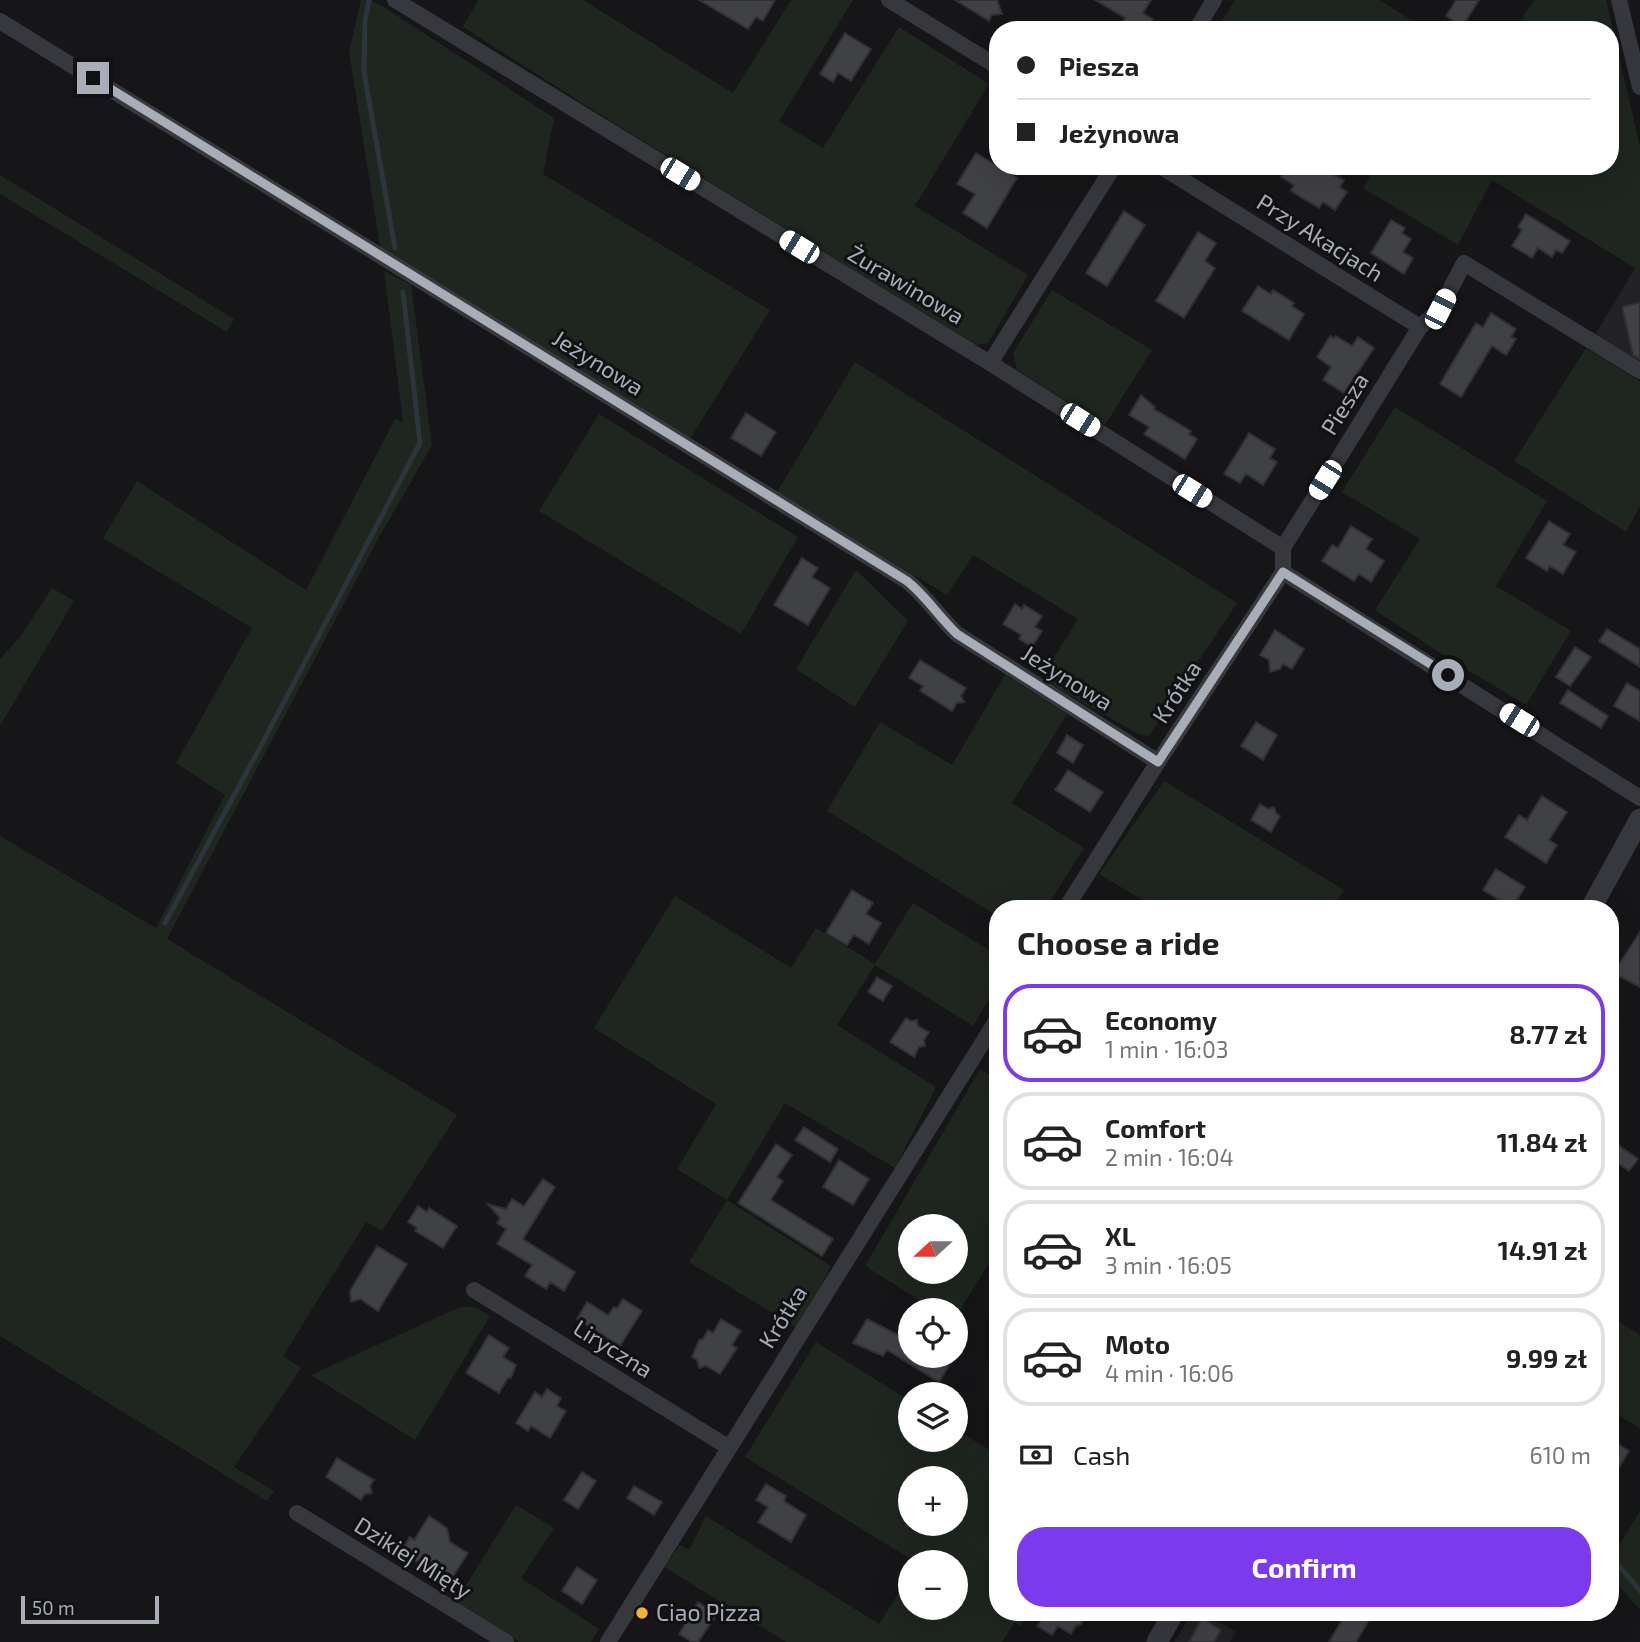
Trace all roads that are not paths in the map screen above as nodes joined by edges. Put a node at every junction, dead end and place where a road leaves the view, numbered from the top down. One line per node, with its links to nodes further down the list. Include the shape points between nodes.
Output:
1 (395, 0): 12 (street, Żurawinowa)
2 (889, 0): 7 (street)
3 (1214, 0): 6 (street)
4 (1619, 0): 8 (street)
5 (0, 21): 16 (street, Jeżynowa, via 907,581 957,634)
6 (1201, 21)
7 (989, 61)
8 (1640, 87)
9 (1108, 175): 12 (street)
10 (1175, 175): 11 (street, Przy Akacjach)
11 (1420, 327): 13 (street, Piesza, via 1440,309 1464,263); 14 (street, Piesza)
12 (990, 363): 14 (street, Żurawinowa)
13 (1640, 371)
14 (1283, 548): 15 (street)
15 (1283, 572): 16 (street, Krótka); 17 (street)
16 (1158, 762): 19 (street, Krótka)
17 (1640, 798)
18 (1640, 818): 20 (street)
19 (1071, 900)
20 (1595, 900)
21 (989, 1032): 23 (street, Krótka)
22 (474, 1290): 23 (street, Liryczna)
23 (728, 1447): 27 (street, Krótka)
24 (297, 1513): 26 (street, Dzikiej Mięty)
25 (1169, 1621): 28 (street)
26 (506, 1642)
27 (608, 1642)
28 (1157, 1642)

